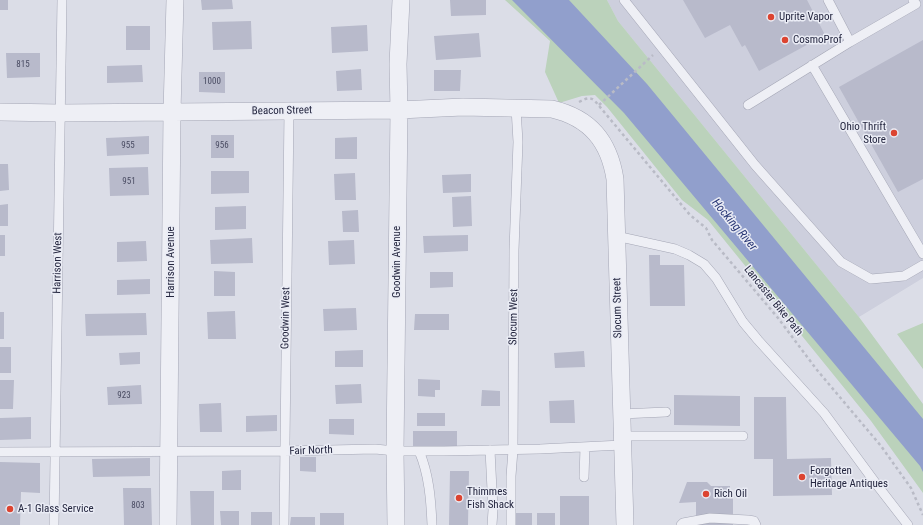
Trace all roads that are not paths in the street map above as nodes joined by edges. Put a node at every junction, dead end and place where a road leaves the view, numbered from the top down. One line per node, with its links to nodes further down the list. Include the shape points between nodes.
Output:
1 (62, 0): 16 (lane, Harrison West)
2 (175, 0): 14 (street, Harrison Avenue)
3 (402, 0): 12 (street, Goodwin Avenue, via 398,64)
4 (624, 0): 19 (lane, via 755,165 840,262 871,279 904,276)
5 (828, 0): 7 (lane)
6 (917, 3): 7 (lane)
7 (850, 42): 8 (lane)
8 (812, 66): 9 (lane); 18 (lane)
9 (748, 105)
10 (516, 108): 12 (street, Beacon Street); 15 (street, Beacon Street); 26 (lane, Slocum West, via 518,142 514,250)
11 (289, 110): 12 (street, Beacon Street); 14 (street, Beacon Street); 28 (lane, Goodwin West)
12 (399, 110): 29 (street, Goodwin Avenue)
13 (0, 112): 16 (street, Beacon Street)
14 (172, 112): 16 (street, Beacon Street); 27 (street, Harrison Avenue)
15 (564, 112): 17 (street, Slocum Street, via 589,126 606,147 615,179)
16 (60, 113): 32 (lane, Harrison West)
17 (616, 236): 21 (street, Slocum Street); 44 (lane, via 675,249 704,264 716,278 743,322 824,413)
18 (923, 254)
19 (923, 265)
20 (666, 412): 21 (lane)
21 (621, 414): 23 (street, Slocum Street)
22 (743, 436): 23 (lane, Fair North)
23 (622, 441): 24 (lane, Fair North); 41 (street, Slocum Street)
24 (585, 447): 26 (lane, Fair North); 33 (lane)
25 (490, 450): 26 (lane, Fair North); 30 (lane, Fair North); 39 (lane)
26 (513, 450): 40 (lane, Slocum West)
27 (170, 451): 28 (lane, Fair North); 32 (lane, Fair North); 35 (street, Harrison Avenue)
28 (284, 451): 29 (lane, Fair North); 36 (lane, Goodwin West)
29 (395, 451): 30 (lane, Fair North); 37 (street, Goodwin Avenue)
30 (419, 451): 38 (lane, via 424,464)
31 (0, 452): 32 (lane, Fair North)
32 (56, 453): 34 (lane, Harrison West)
33 (584, 477)
34 (54, 525)
35 (168, 525)
36 (284, 525)
37 (396, 525)
38 (432, 525)
39 (492, 525)
40 (511, 525)
41 (625, 525)
42 (681, 525): 43 (lane, via 710,518 748,520 754,521)
43 (756, 525)
44 (908, 525)

